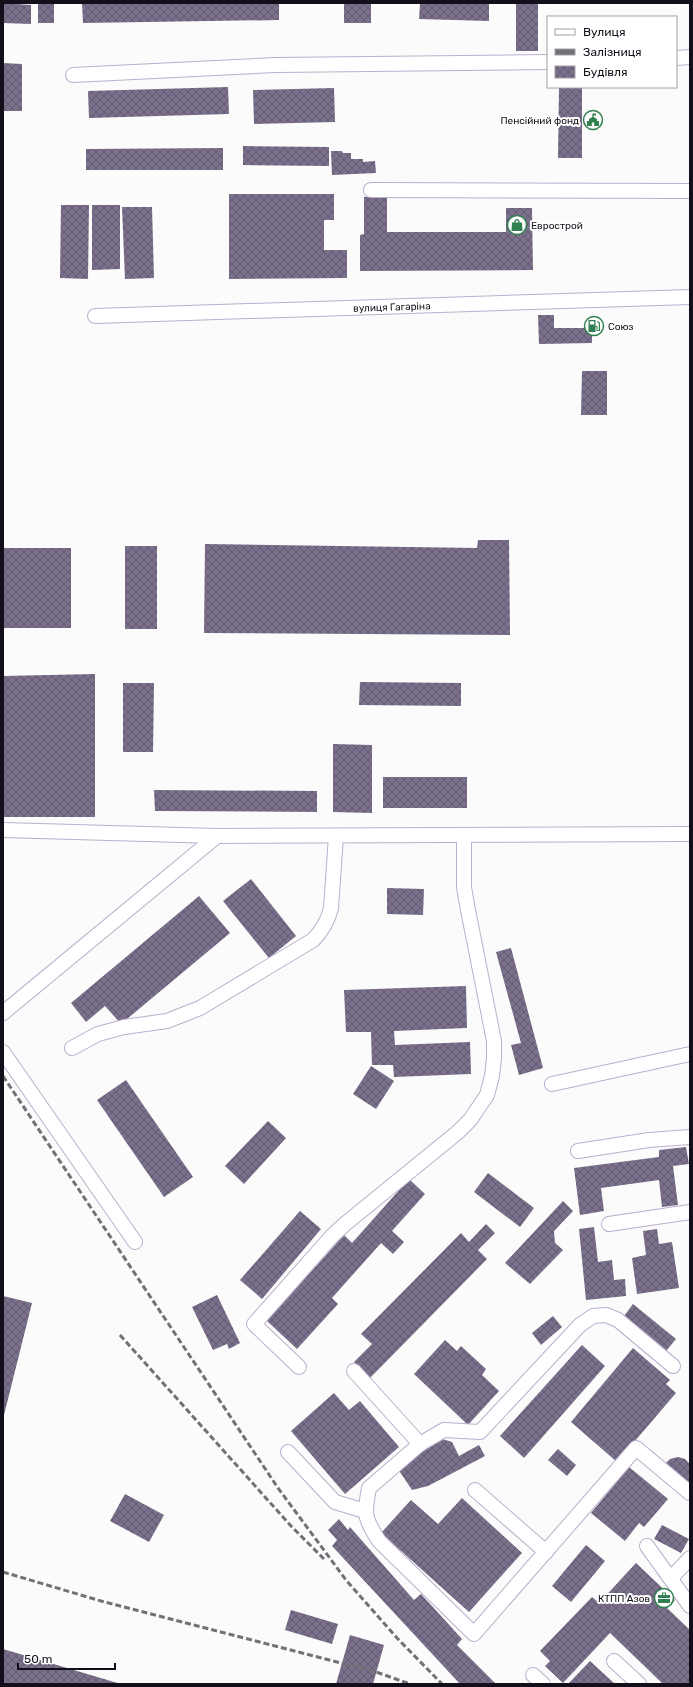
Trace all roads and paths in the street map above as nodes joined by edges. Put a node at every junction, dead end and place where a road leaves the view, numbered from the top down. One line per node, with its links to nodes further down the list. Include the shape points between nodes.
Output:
1 (690, 57): 2 (street)
2 (677, 58)
3 (547, 62): 4 (street, via 276,65)
4 (73, 75)
5 (371, 190): 6 (street)
6 (690, 191)
7 (690, 297): 8 (street, вулиця Гагаріна)
8 (95, 316)
9 (3, 830): 11 (street)
10 (690, 834): 13 (street)
11 (217, 836): 12 (street); 14 (street)
12 (336, 836): 13 (street); 15 (street, via 330,914 322,931 313,940 200,1008 167,1021 98,1034)
13 (464, 836): 25 (street, via 464,887 494,1041 492,1076 487,1095 470,1120 458,1132 332,1236 254,1324)
14 (3, 1013)
15 (72, 1048)
16 (3, 1052): 23 (street)
17 (690, 1054): 18 (street)
18 (552, 1084)
19 (690, 1137): 20 (street, via 649,1140)
20 (578, 1151)
21 (690, 1212): 22 (street)
22 (609, 1224)
23 (135, 1242)
24 (673, 1366): 27 (street, via 618,1320 606,1315 593,1316 580,1325 480,1432 444,1430)
25 (299, 1367)
26 (354, 1371): 27 (street)
27 (420, 1444): 31 (street, via 368,1488)
28 (288, 1452): 31 (street, via 335,1502)
29 (475, 1490): 33 (street)
30 (690, 1493): 33 (street, via 636,1448)
31 (365, 1511): 33 (street, via 370,1527 379,1541 474,1634)
32 (647, 1546): 35 (street)
33 (546, 1552)
34 (690, 1558): 35 (street)
35 (670, 1578): 36 (street)
36 (690, 1606)
37 (614, 1661): 38 (street)
38 (639, 1684)

